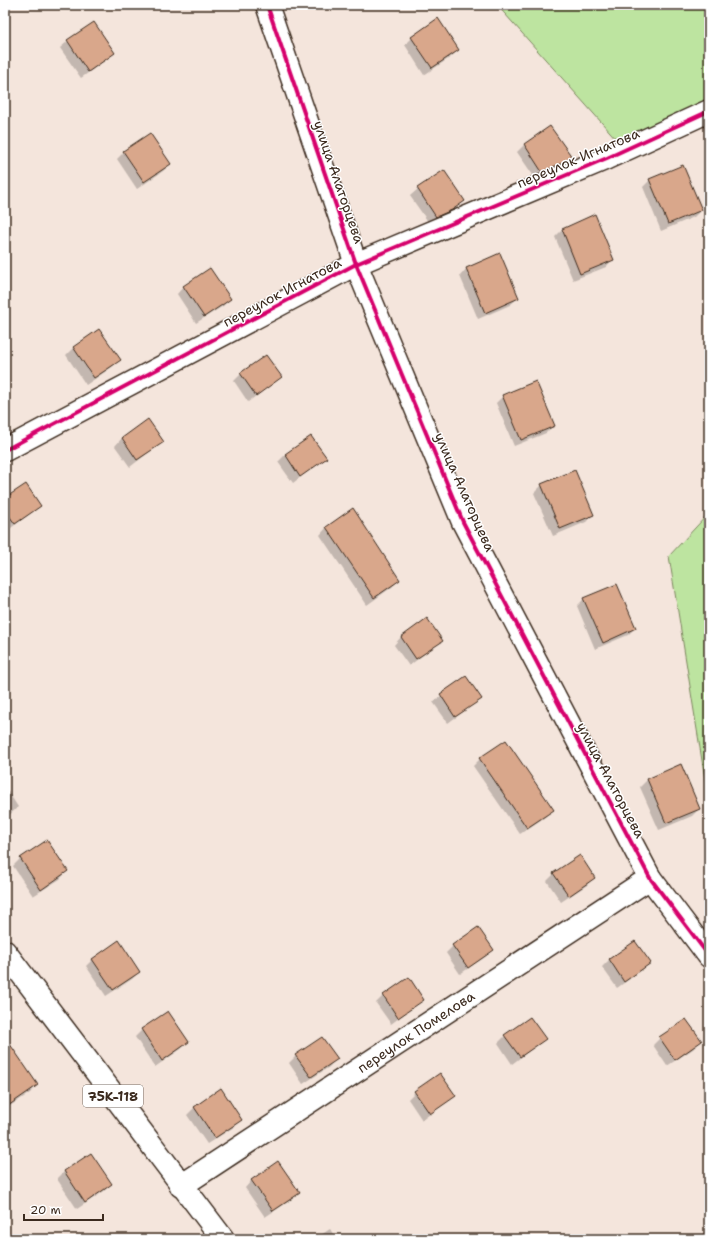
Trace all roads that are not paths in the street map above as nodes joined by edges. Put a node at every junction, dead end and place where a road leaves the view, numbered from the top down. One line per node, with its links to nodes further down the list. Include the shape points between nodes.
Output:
1 (267, 5): 3 (street, улица Алаторцева)
2 (709, 111): 3 (street, переулок Игнатова, via 607,158)
3 (356, 264): 4 (street, переулок Игнатова); 5 (street, улица Алаторцева, via 463,522)
4 (5, 450)
5 (650, 878): 7 (street, улица Алаторцева); 8 (street, переулок Помелова)
6 (5, 952): 8 (street, 75К-118)
7 (709, 956)
8 (181, 1186): 9 (street, 75К-118)
9 (222, 1239)

